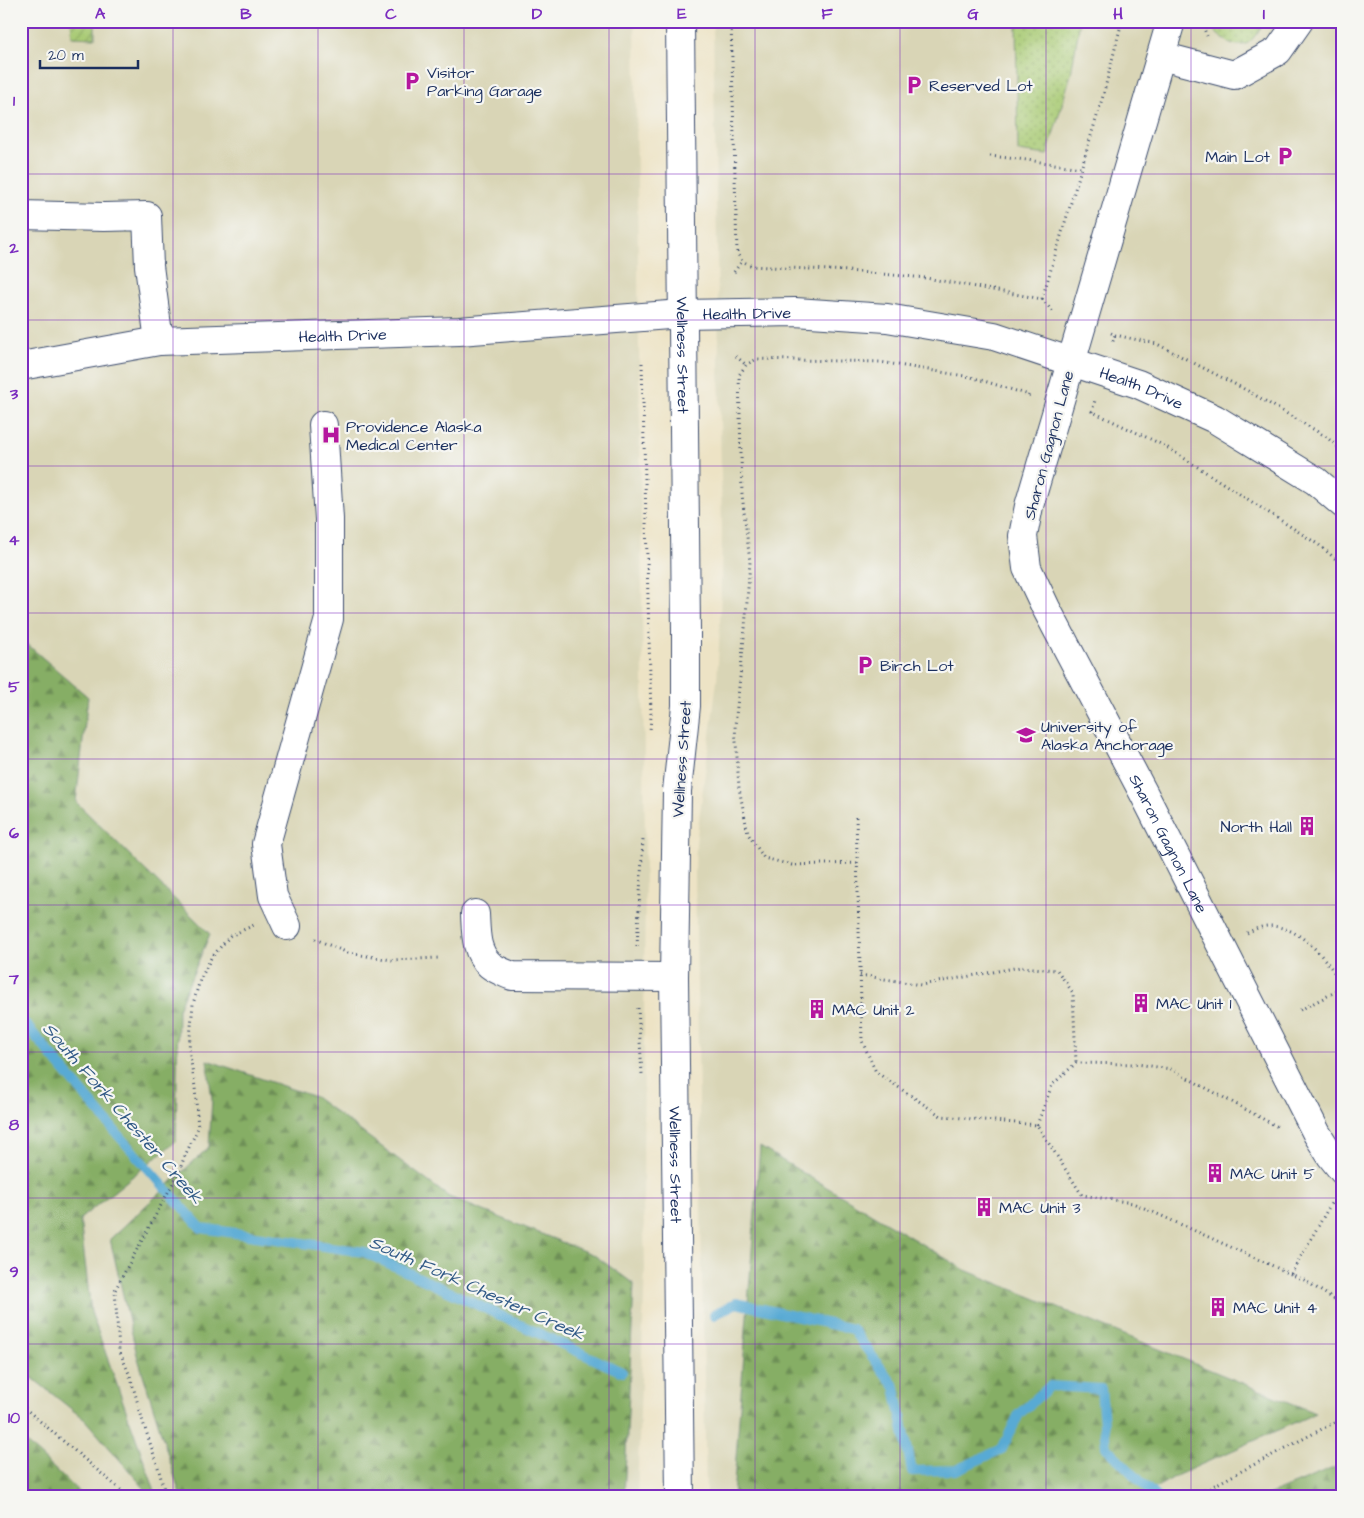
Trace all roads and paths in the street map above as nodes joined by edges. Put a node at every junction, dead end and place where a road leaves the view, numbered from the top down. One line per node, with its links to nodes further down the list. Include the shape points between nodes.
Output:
1 (680, 21): 14 (street, Wellness Street)
2 (731, 21): 10 (path, via 737,253)
3 (1122, 21): 8 (path)
4 (1171, 21): 6 (street, Sharon Gagnon Lane)
5 (1299, 21): 6 (street, via 1278,51 1234,75)
6 (1161, 56): 18 (street, Sharon Gagnon Lane)
7 (990, 156): 8 (path)
8 (1081, 168): 12 (path)
9 (21, 215): 16 (street, via 147,216)
10 (742, 261): 11 (path); 12 (path, via 752,266 926,278)
11 (734, 272)
12 (1042, 300): 13 (path)
13 (1053, 312)
14 (682, 314): 16 (street, Health Drive, via 459,331); 18 (street, Health Drive, via 795,312 887,318 994,336); 37 (street, Wellness Street, via 686,706 676,791)
15 (1115, 335): 25 (path, via 1157,344 1248,391 1325,436)
16 (159, 341): 21 (street, Health Drive)
17 (736, 356): 20 (path)
18 (1071, 361): 26 (street, Health Drive, via 1138,384 1215,419 1316,481); 44 (street, Sharon Gagnon Lane, via 1029,506 1023,536 1027,568 1317,1134)
19 (642, 363): 28 (path)
20 (746, 365): 22 (path, via 757,358 880,362 972,377 1029,395); 31 (path, via 739,375 742,494 750,562 735,726 739,788 748,834 764,858 792,865)
21 (21, 366)
22 (1026, 404)
23 (1092, 412): 27 (path, via 1165,446 1319,545)
24 (323, 425): 33 (street, via 329,519 329,619 266,844 273,896)
25 (1343, 451)
26 (1343, 504)
27 (1343, 565)
28 (650, 734)
29 (856, 817): 31 (path)
30 (644, 832): 35 (path)
31 (857, 863): 36 (path)
32 (475, 914): 37 (street, via 476,941 481,953 490,965 512,976)
33 (287, 926)
34 (1242, 935): 38 (path, via 1269,926 1292,932 1322,957)
35 (637, 940)
36 (860, 975): 41 (path, via 921,986 1020,967 1056,970 1073,992); 42 (path, via 862,1041 876,1072 941,1116)
37 (674, 977): 52 (street, Wellness Street)
38 (1343, 987): 40 (path)
39 (193, 1004): 51 (path, via 189,1049 198,1128 179,1172 115,1290 119,1350 130,1376)
40 (1300, 1010)
41 (1076, 1063): 42 (path, via 1052,1086); 43 (path, via 1137,1064 1171,1069)
42 (1037, 1125): 46 (path, via 1082,1195 1133,1203)
43 (1286, 1131)
44 (1343, 1171)
45 (1333, 1200): 46 (path)
46 (1291, 1274): 47 (path)
47 (1343, 1305)
48 (21, 1405): 50 (path)
49 (1343, 1418): 53 (path)
50 (129, 1497)
51 (166, 1497)
52 (680, 1497)
53 (1192, 1497)

